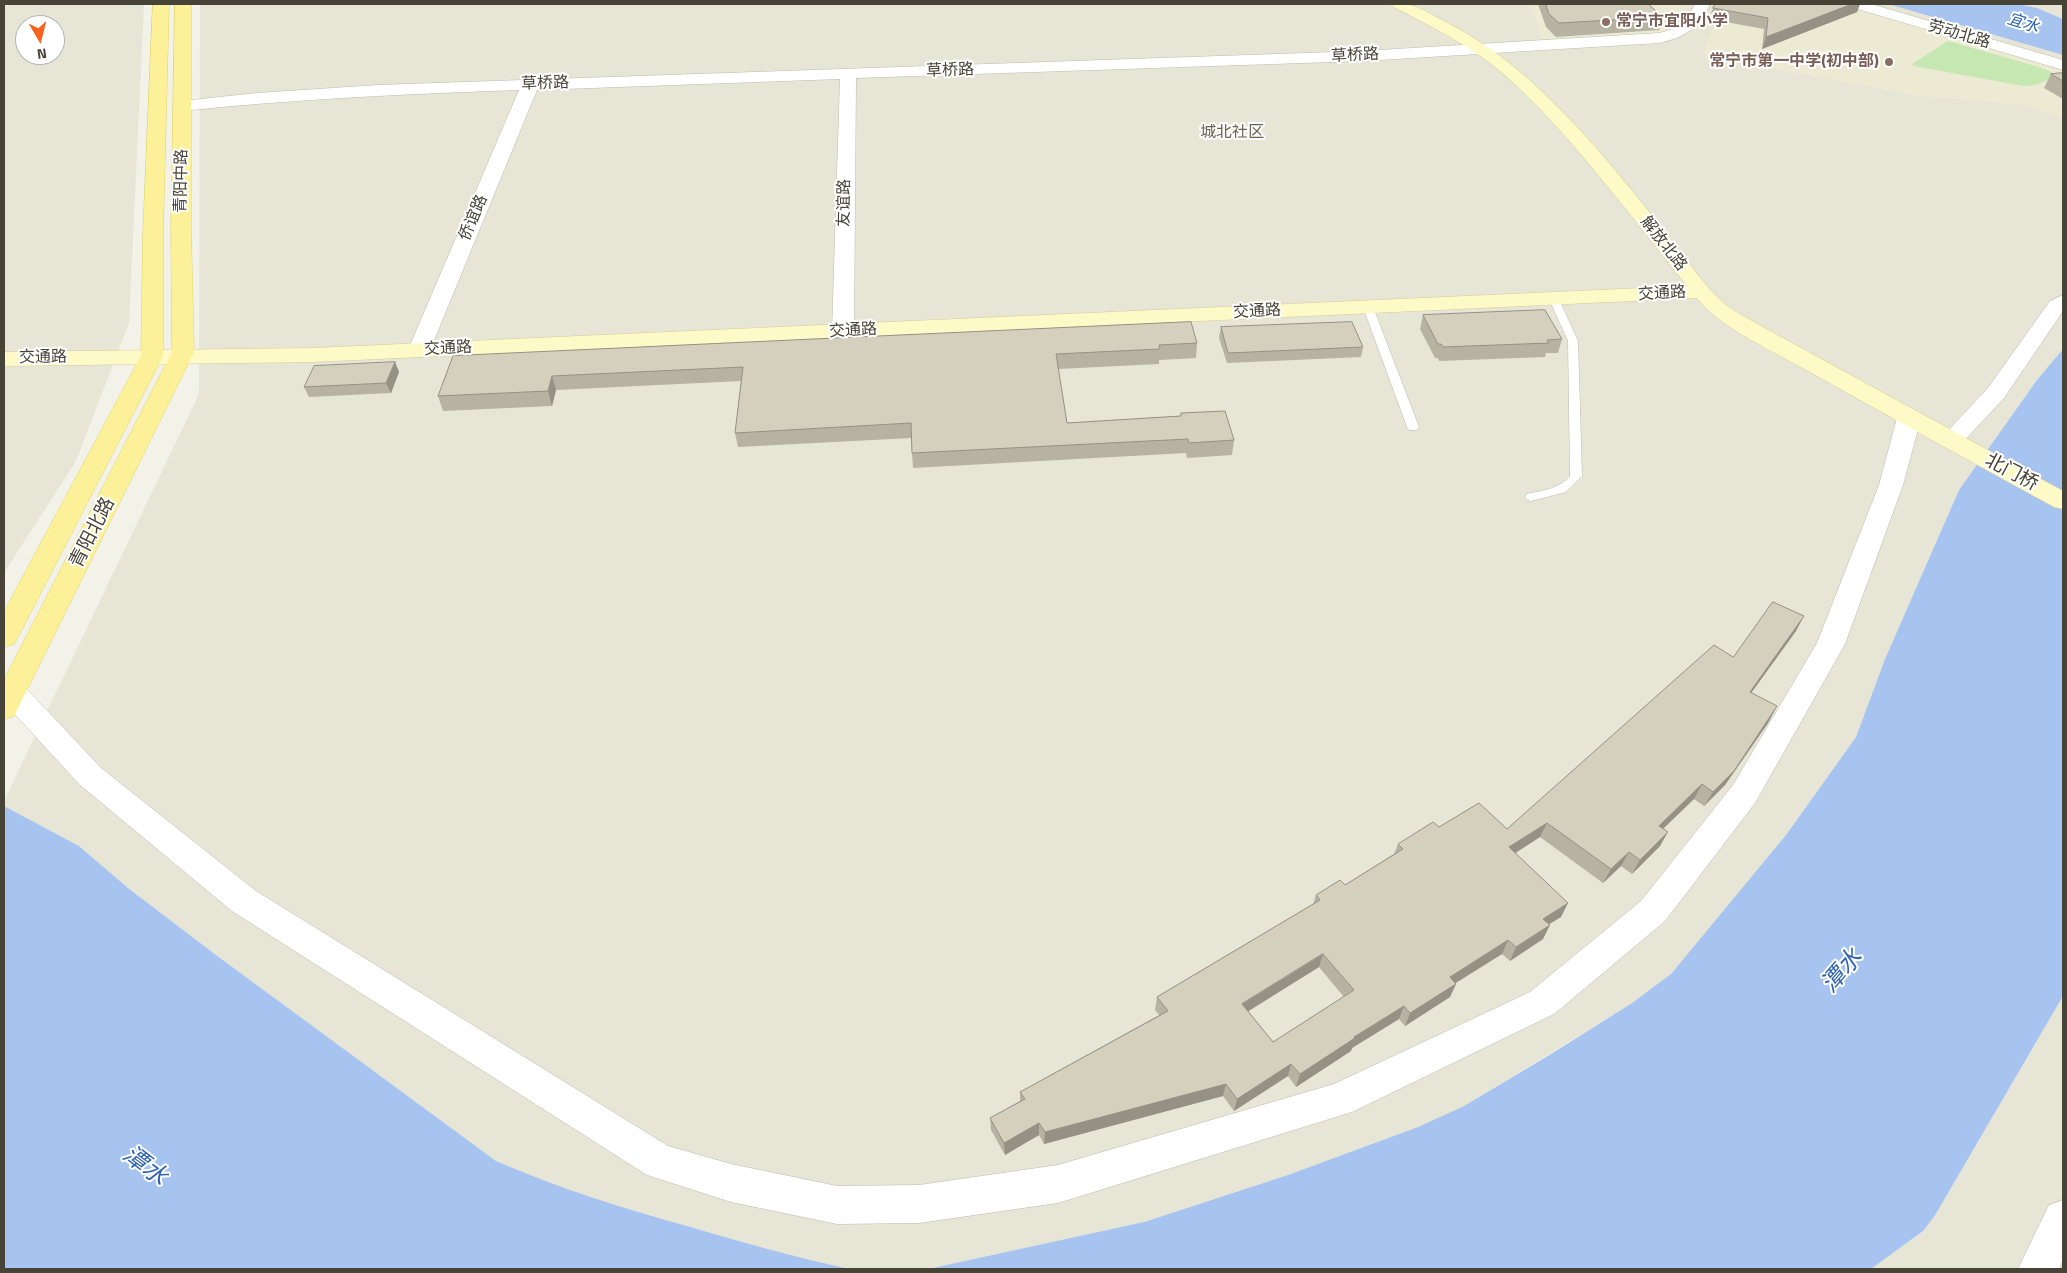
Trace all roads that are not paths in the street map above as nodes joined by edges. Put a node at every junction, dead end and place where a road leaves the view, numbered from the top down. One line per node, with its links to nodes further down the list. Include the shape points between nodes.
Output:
1 (161, 4): 17 (main road, 青阳中路)
2 (183, 4): 10 (main road, 青阳中路)
3 (1399, 4): 6 (street, 解放北路)
4 (1702, 4): 6 (street, 草桥路, via 1683,31 1674,36)
5 (1856, 4): 7 (street, 劳动北路)
6 (1480, 49): 8 (street, 草桥路); 11 (street, 解放北路, via 1517,78 1562,121 1624,193)
7 (2063, 65)
8 (848, 75): 9 (street, 草桥路); 15 (street, 友谊路)
9 (530, 85): 10 (street, 草桥路, via 378,90); 16 (street, 侨谊路)
10 (182, 106): 18 (main road, 青阳中路)
11 (1701, 292): 12 (street, 交通路); 20 (street, 解放北路, via 1712,305 1753,331)
12 (1554, 299): 14 (street, 交通路); 23 (lane, via 1573,340 1576,476 1568,487)
13 (2063, 301): 22 (street)
14 (1368, 307): 15 (street, 交通路); 21 (lane)
15 (843, 331): 16 (street, 交通路)
16 (419, 350): 18 (street, 交通路)
17 (152, 357): 18 (street, 交通路); 19 (street, 交通路); 25 (main road, 青阳北路)
18 (181, 357): 26 (main road, 青阳北路)
19 (4, 359)
20 (1909, 418): 22 (street, 解放北路); 26 (street, via 1891,485 1832,644 1744,794 1653,911 1542,1003 1339,1100 1058,1184 928,1202 837,1205 731,1183 660,1162 244,901 90,776)
21 (1413, 427)
22 (1955, 443): 24 (street, 北门桥)
23 (1531, 497)
24 (2063, 501)
25 (4, 637)
26 (8, 700)
27 (2063, 1220): 28 (street)
28 (2038, 1269)

